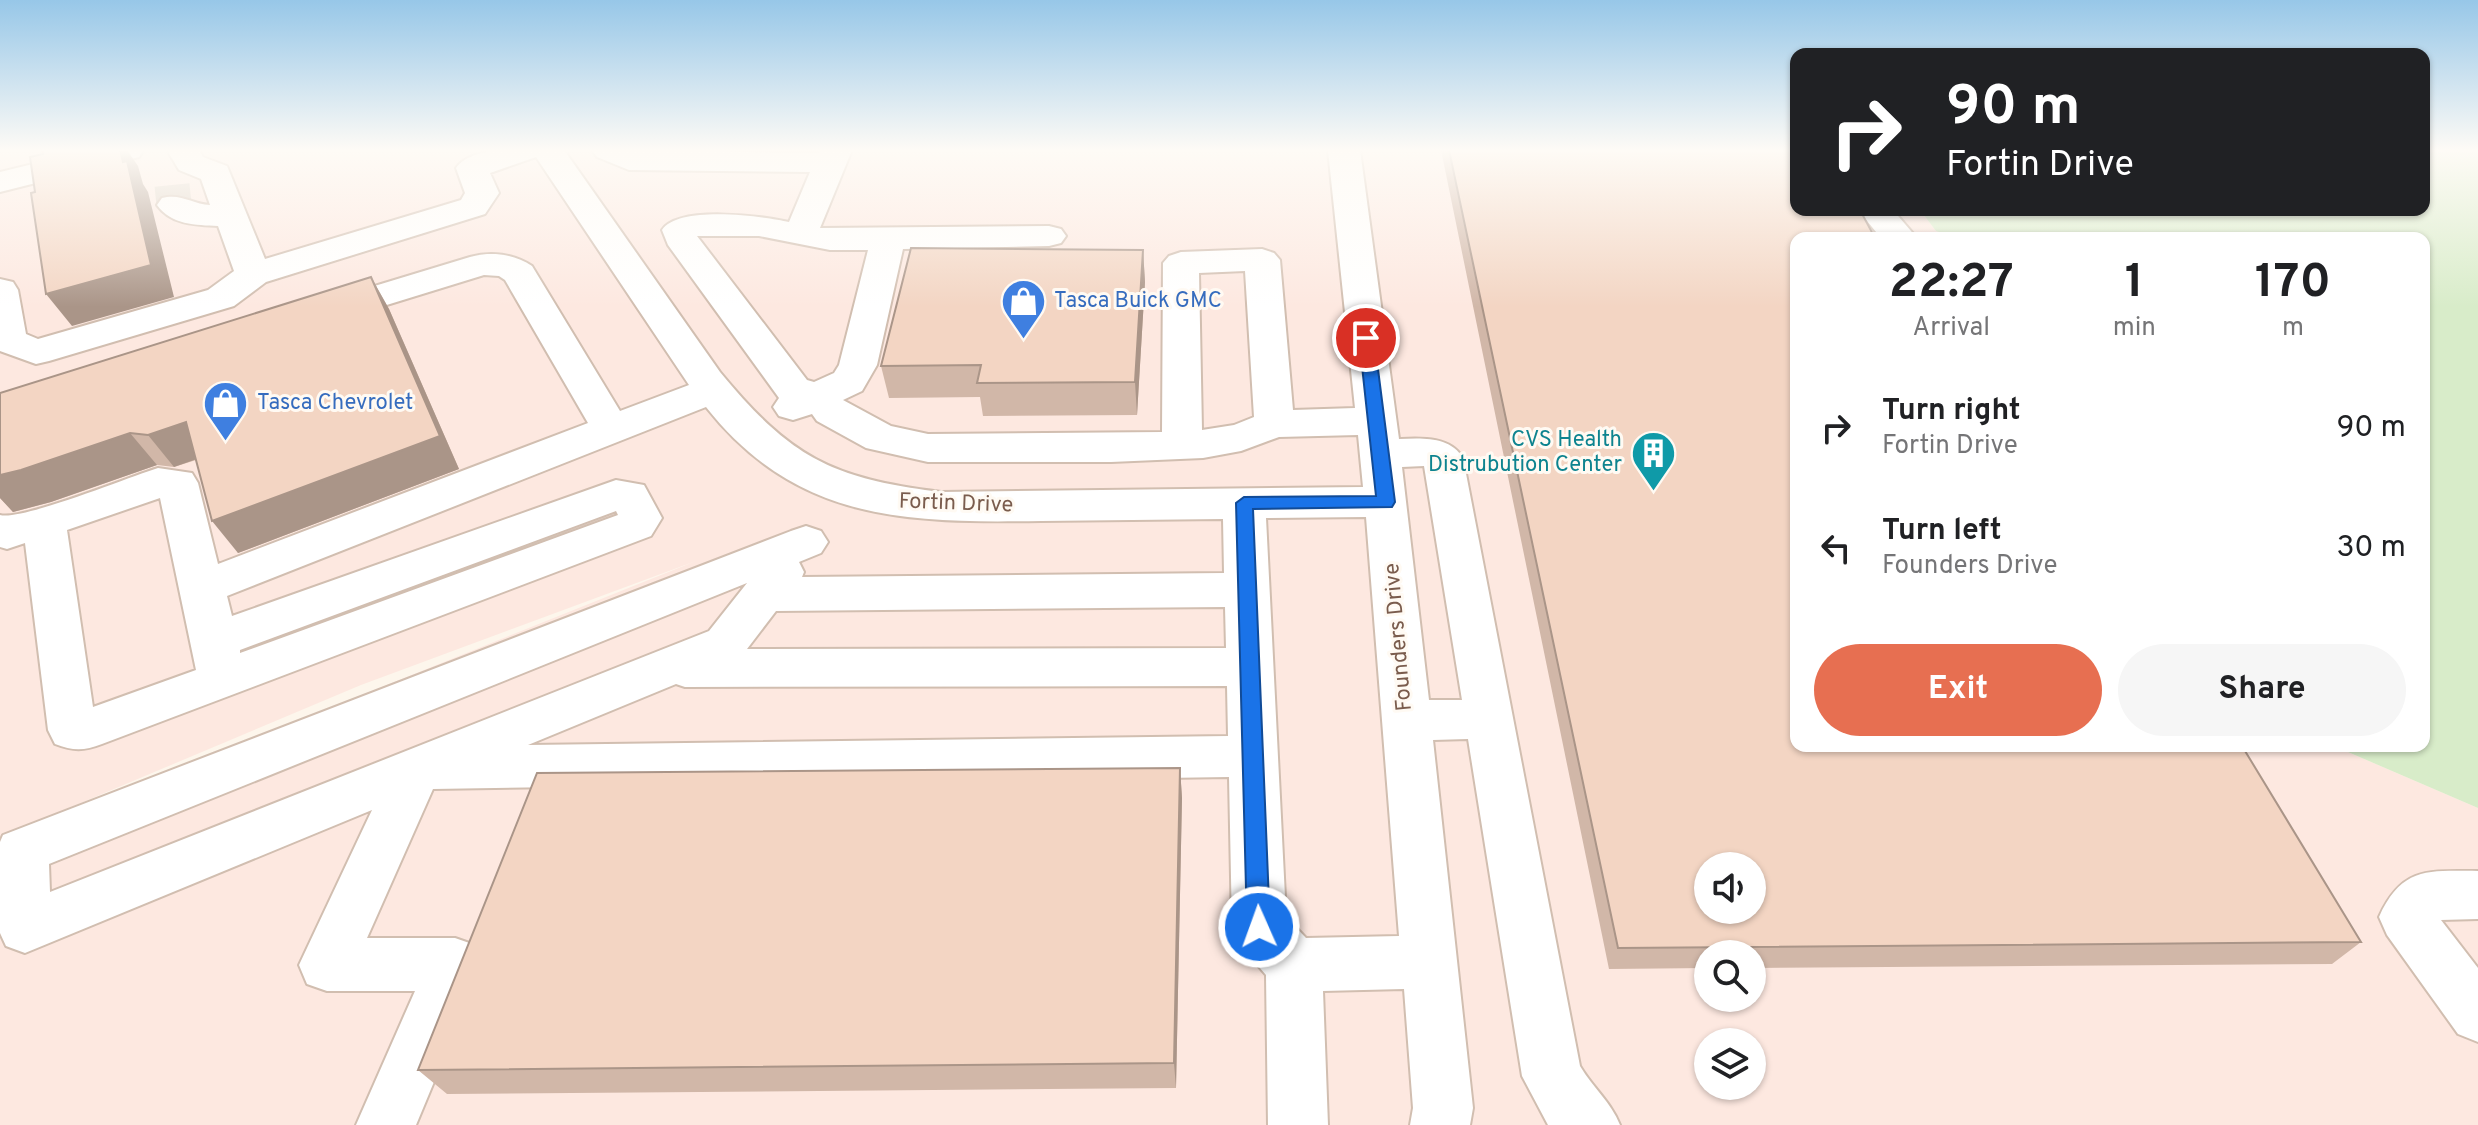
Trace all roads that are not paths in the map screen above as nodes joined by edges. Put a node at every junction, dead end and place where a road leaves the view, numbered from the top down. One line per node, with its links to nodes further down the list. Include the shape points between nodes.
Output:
1 (188, 202): 8 (street, via 191,214)
2 (226, 202): 8 (street)
3 (476, 202): 13 (street)
4 (582, 202): 16 (street, Fortin Drive)
5 (814, 202): 10 (street)
6 (1350, 202): 21 (street, Founders Drive)
7 (1880, 216): 9 (street)
8 (232, 217): 13 (street)
9 (1895, 232)
10 (800, 235): 11 (street); 17 (street, via 759,226 679,230 793,389)
11 (888, 239): 12 (street); 17 (street, via 858,365 848,382)
12 (1056, 256)
13 (253, 274): 14 (street, via 221,298 36,352 9,341)
14 (0, 290)
15 (299, 322): 20 (street, via 482,264 508,266 519,274)
16 (713, 390): 19 (street, Fortin Drive); 20 (street)
17 (820, 398): 19 (street); 22 (street, via 831,412 880,438 928,448)
18 (1274, 424): 21 (street); 22 (street, via 1241,437); 22 (street, via 1262,260 1166,263)
19 (742, 426): 23 (street, Fortin Drive, via 791,466)
20 (612, 430): 29 (street)
21 (1378, 437): 24 (street, Founders Drive); 35 (street, via 1443,458)
22 (1182, 445)
23 (846, 493): 25 (street, Fortin Drive, via 941,507); 28 (street)
24 (1386, 502): 25 (street, Fortin Drive); 36 (street, Founders Drive)
25 (1244, 503): 30 (street)
26 (44, 522): 27 (street); 29 (street, via 158,483 177,483); 32 (street, via 72,730 85,730)
27 (0, 531)
28 (806, 542): 31 (street); 38 (street, via 22,851 25,928)
29 (202, 588): 32 (street)
30 (1248, 590): 31 (street); 33 (street)
31 (764, 594): 34 (street, via 725,644)
32 (218, 660): 32 (street, via 636,525 641,518 629,496 616,495)
33 (1250, 667): 34 (street); 37 (street)
34 (672, 668): 38 (street)
35 (1489, 719): 36 (street); 46 (street, via 1552,1076 1575,1114)
36 (1407, 721): 40 (street, Founders Drive)
37 (1253, 756): 38 (street); 41 (street, via 1259,927)
38 (417, 768): 43 (street, via 327,965 455,964)
39 (2478, 895): 42 (street, via 2424,896 2406,917)
40 (1430, 962): 41 (street); 45 (street, Founders Drive, via 1443,1108)
41 (1294, 965): 44 (street)
42 (2478, 1014)
43 (386, 1125)
44 (1298, 1125)
45 (1440, 1125)
46 (1590, 1125)

